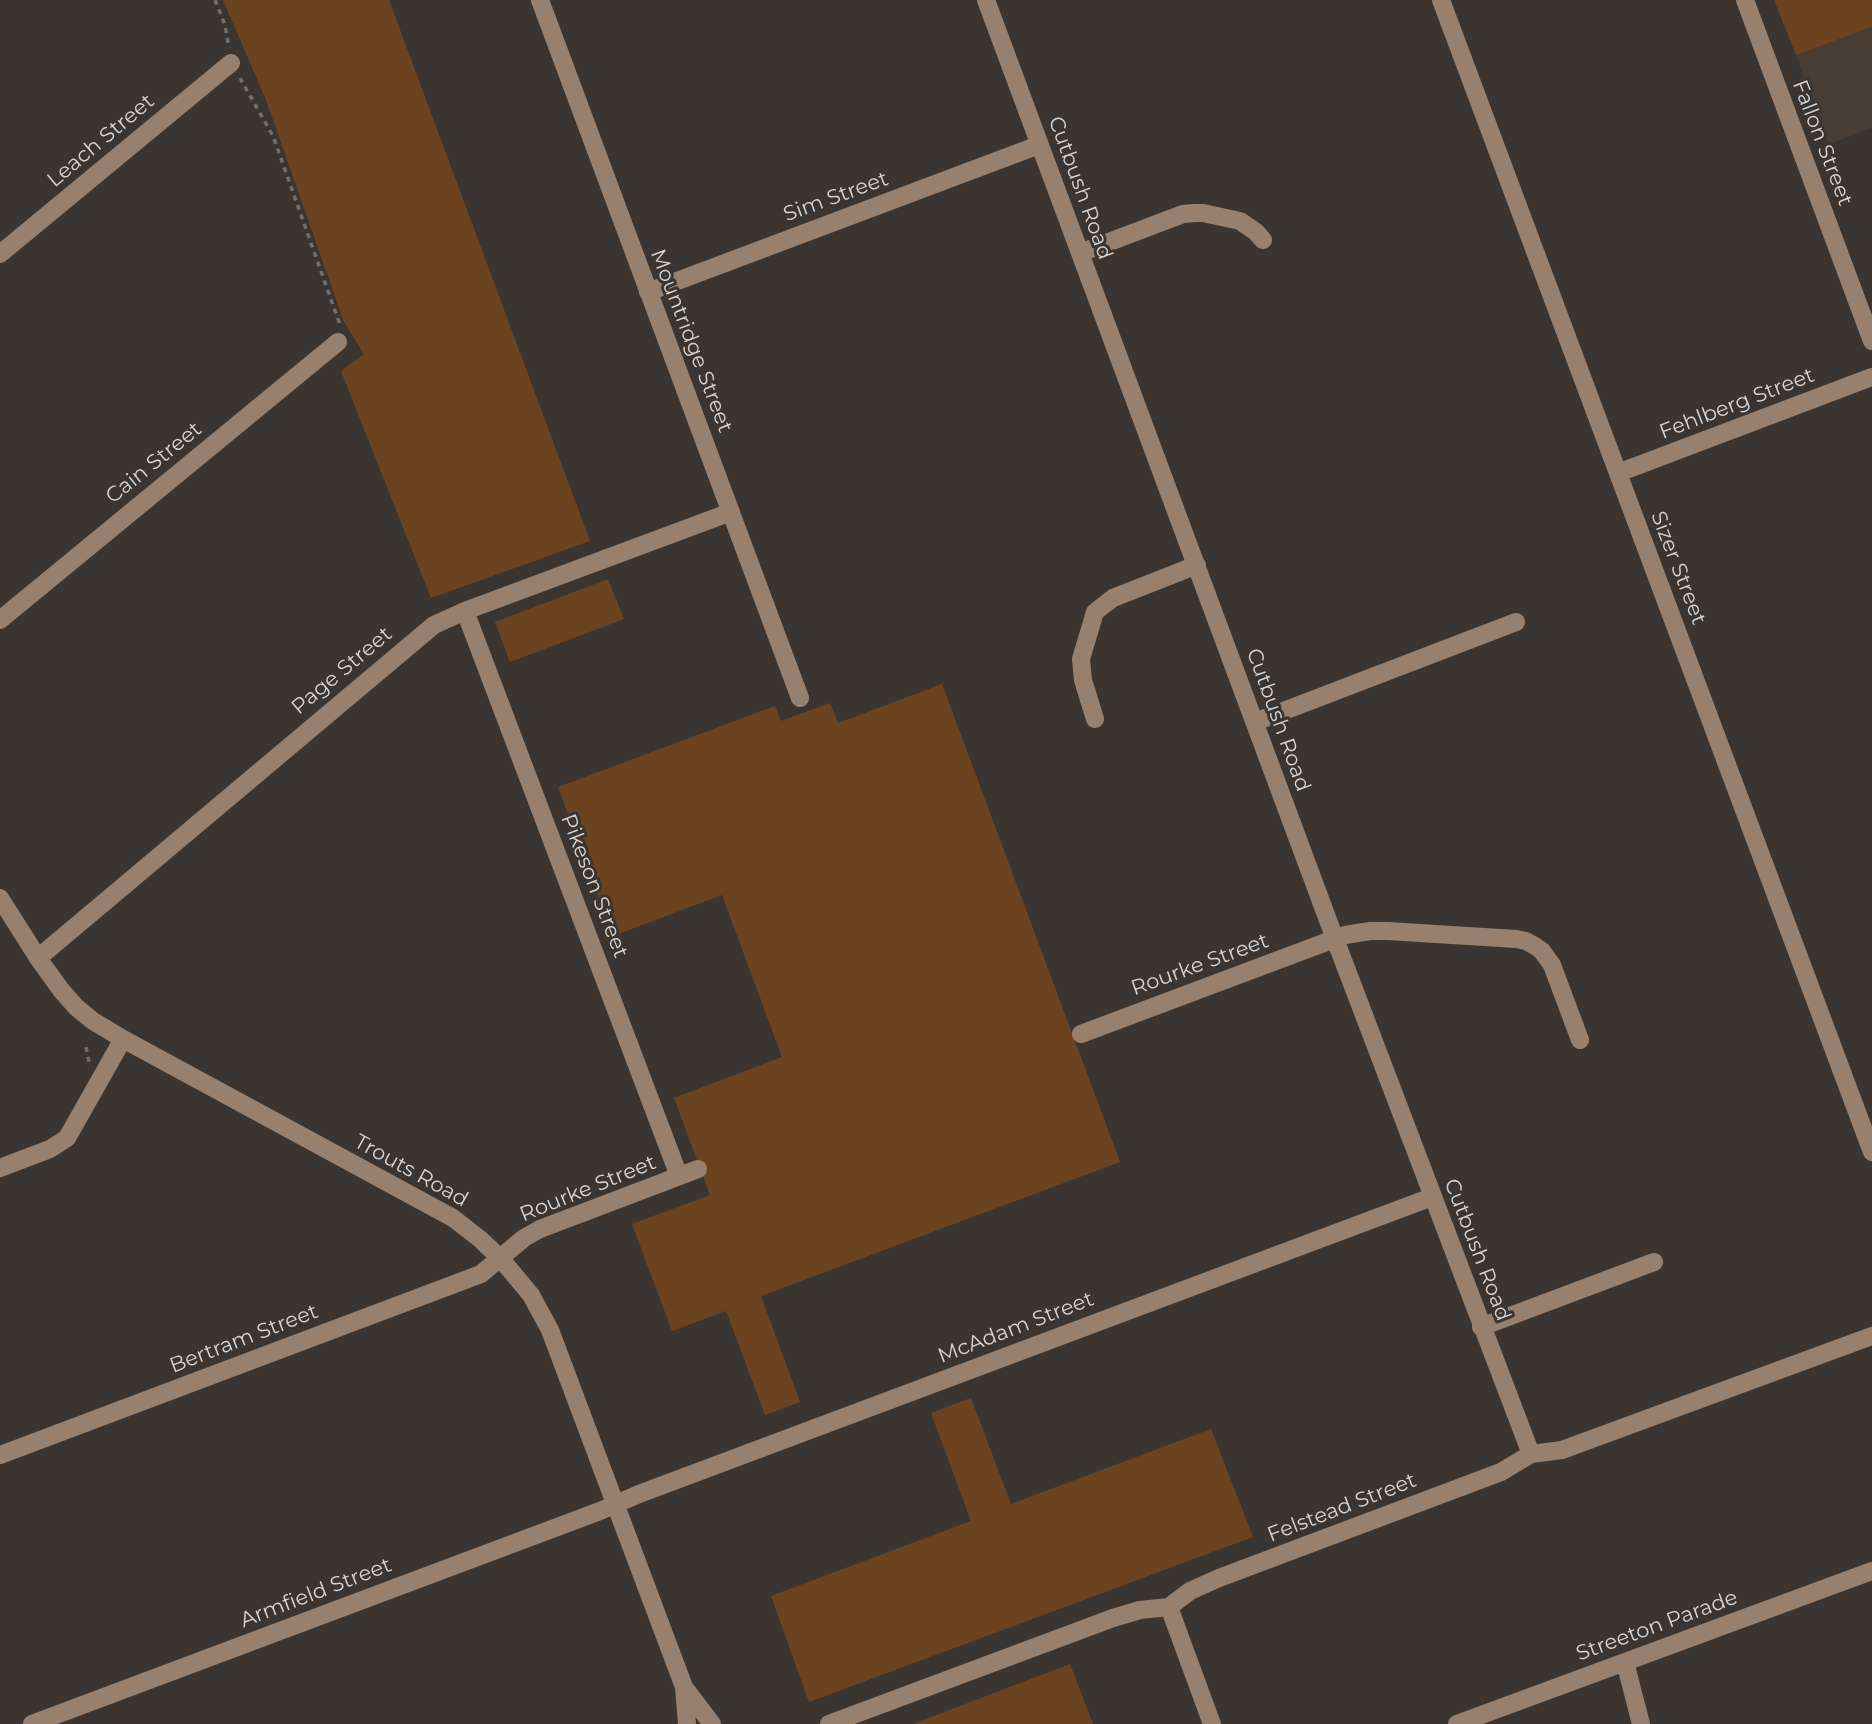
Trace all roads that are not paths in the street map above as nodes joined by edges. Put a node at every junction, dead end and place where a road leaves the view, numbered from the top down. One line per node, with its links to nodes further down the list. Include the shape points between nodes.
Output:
1 (540, 0): 10 (street, Mountridge Street)
2 (986, 0): 6 (street, Cutbush Road)
3 (1441, 0): 14 (street, Sizer Street)
4 (1745, 0): 11 (street, Fallon Street)
5 (231, 63): 9 (street, Leach Street)
6 (1040, 145): 8 (street, Cutbush Road); 10 (street, Sim Street)
7 (1263, 240): 8 (street, via 1240,221 1194,213)
8 (1080, 253): 16 (street, Cutbush Road)
9 (0, 254)
10 (648, 292): 15 (street, Mountridge Street)
11 (1872, 341)
12 (338, 342): 18 (street, Cain Street)
13 (1872, 377): 14 (street, Fehlberg Street)
14 (1618, 473): 29 (street, Sizer Street)
15 (731, 512): 17 (street, Page Street); 20 (street, Mountridge Street)
16 (1197, 565): 21 (street, via 1113,598 1095,612 1080,659); 22 (street, Cutbush Road)
17 (465, 611): 25 (street, Page Street, via 434,625); 32 (street, Pikeson Street)
18 (0, 620)
19 (1516, 622): 22 (street)
20 (800, 698)
21 (1096, 719)
22 (1255, 722): 24 (street, Cutbush Road)
23 (0, 898): 25 (street, Trouts Road)
24 (1335, 939): 26 (street, Rourke Street); 28 (street, Rourke Street, via 1379,931 1526,941 1542,951 1552,965); 33 (street, Cutbush Road)
25 (37, 958): 27 (street, Trouts Road, via 76,1007)
26 (1081, 1034)
27 (123, 1039): 30 (street, via 67,1138); 34 (street, Trouts Road, via 453,1218)
28 (1580, 1040)
29 (1872, 1152)
30 (0, 1168)
31 (698, 1169): 32 (street, Rourke Street)
32 (679, 1177): 34 (street, Rourke Street, via 540,1229)
33 (1432, 1197): 36 (street, Cutbush Road); 40 (street, McAdam Street)
34 (501, 1259): 39 (street, Bertram Street, via 481,1274); 40 (street, Trouts Road, via 531,1295 550,1330)
35 (1654, 1262): 36 (street)
36 (1482, 1327): 38 (street, Cutbush Road)
37 (1872, 1336): 38 (street, Felstead Street, via 1562,1450)
38 (1531, 1454): 42 (street, Felstead Street, via 1507,1470 1219,1578)
39 (0, 1455)
40 (616, 1504): 44 (street, Trouts Road); 45 (street, Armfield Street)
41 (1872, 1571): 43 (street, Streeton Parade)
42 (1169, 1607): 48 (street, Felstead Street, via 1113,1618); 49 (street)
43 (1625, 1662): 50 (street, Streeton Parade); 51 (street)
44 (684, 1687): 46 (street, Trouts Road); 47 (street, Trouts Road)
45 (32, 1724)
46 (687, 1724)
47 (712, 1724)
48 (829, 1724)
49 (1212, 1724)
50 (1457, 1724)
51 (1641, 1724)

